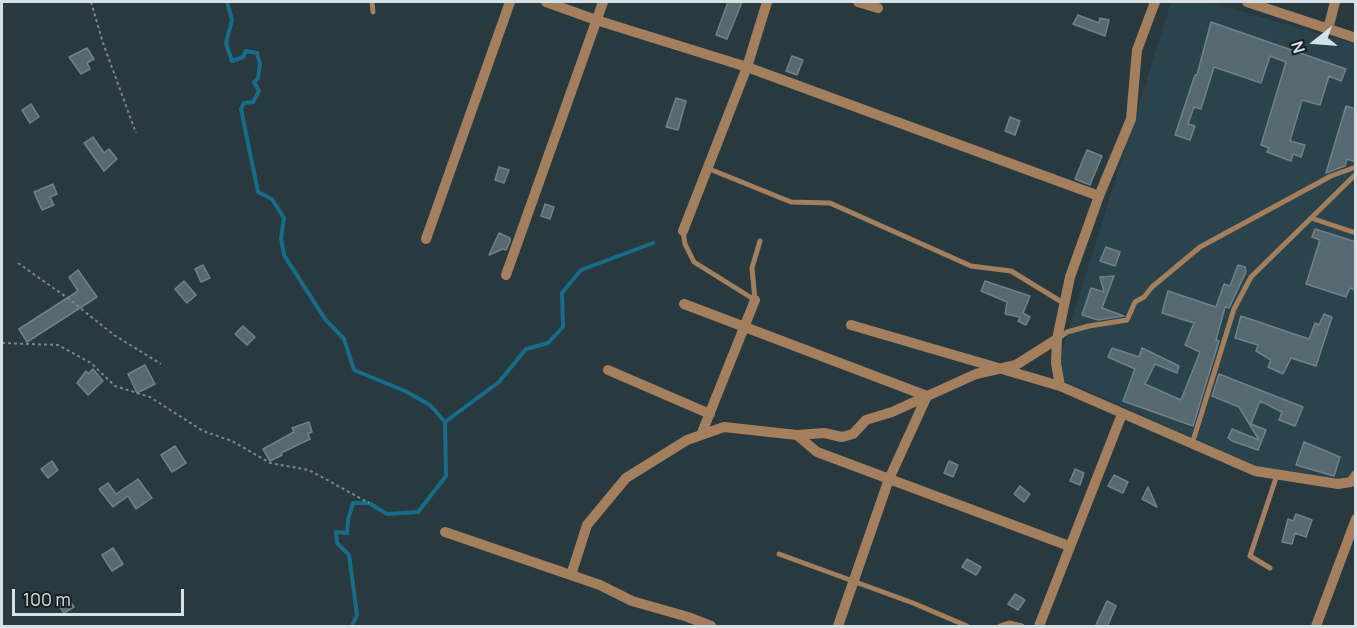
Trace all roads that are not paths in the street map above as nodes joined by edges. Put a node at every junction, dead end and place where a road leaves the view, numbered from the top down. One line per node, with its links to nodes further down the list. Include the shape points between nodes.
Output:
1 (372, 2): 11 (lane)
2 (510, 2): 23 (street)
3 (546, 2): 12 (street)
4 (603, 2): 12 (street)
5 (767, 2): 15 (street)
6 (858, 2): 10 (street)
7 (1155, 2): 19 (street, via 1137,50 1131,119)
8 (1247, 2): 13 (street)
9 (1335, 2): 13 (street)
10 (878, 8)
11 (373, 12)
12 (596, 21): 15 (street); 25 (street)
13 (1328, 28): 14 (street)
14 (1356, 38)
15 (747, 67): 17 (street); 19 (street)
16 (1356, 166): 31 (lane, via 1200,247 1135,302 1127,320 1067,332)
17 (707, 168): 21 (street); 28 (lane, via 791,202 830,203 971,266 1011,271)
18 (1356, 174): 20 (lane)
19 (1099, 195): 28 (street, via 1070,277)
20 (1311, 218): 22 (lane); 40 (lane, via 1251,277 1234,309)
21 (683, 231): 26 (lane, via 694,262)
22 (1356, 233)
23 (426, 239)
24 (760, 241): 26 (lane, via 753,268)
25 (506, 274)
26 (756, 300): 30 (street)
27 (684, 304): 30 (street)
28 (1065, 304): 31 (street)
29 (851, 325): 33 (street)
30 (745, 327): 35 (street); 36 (street)
31 (1057, 339): 33 (street, via 1016,365); 34 (street)
32 (608, 370): 36 (street)
33 (1000, 370): 34 (street); 35 (street, via 976,374)
34 (1060, 386): 37 (street)
35 (927, 396): 39 (street, via 866,420 852,434); 42 (street)
36 (710, 414): 38 (street)
37 (1122, 414): 40 (street); 46 (street)
38 (701, 435): 39 (street, via 724,427); 49 (street, via 626,478 587,525)
39 (797, 435): 42 (street, via 817,452)
40 (1192, 444): 41 (street, via 1255,471)
41 (1277, 475): 43 (street); 48 (lane, via 1250,556)
42 (889, 478): 46 (street); 50 (street)
43 (1354, 483)
44 (1356, 519): 57 (street)
45 (445, 532): 49 (street)
46 (1069, 546): 51 (street)
47 (779, 554): 50 (lane)
48 (1270, 568)
49 (571, 575): 52 (street)
50 (854, 580): 53 (street); 54 (lane)
51 (1041, 626)
52 (711, 627)
53 (838, 627)
54 (967, 627)
55 (1000, 627): 56 (lane, via 1010,623)
56 (1022, 627)
57 (1316, 627)

